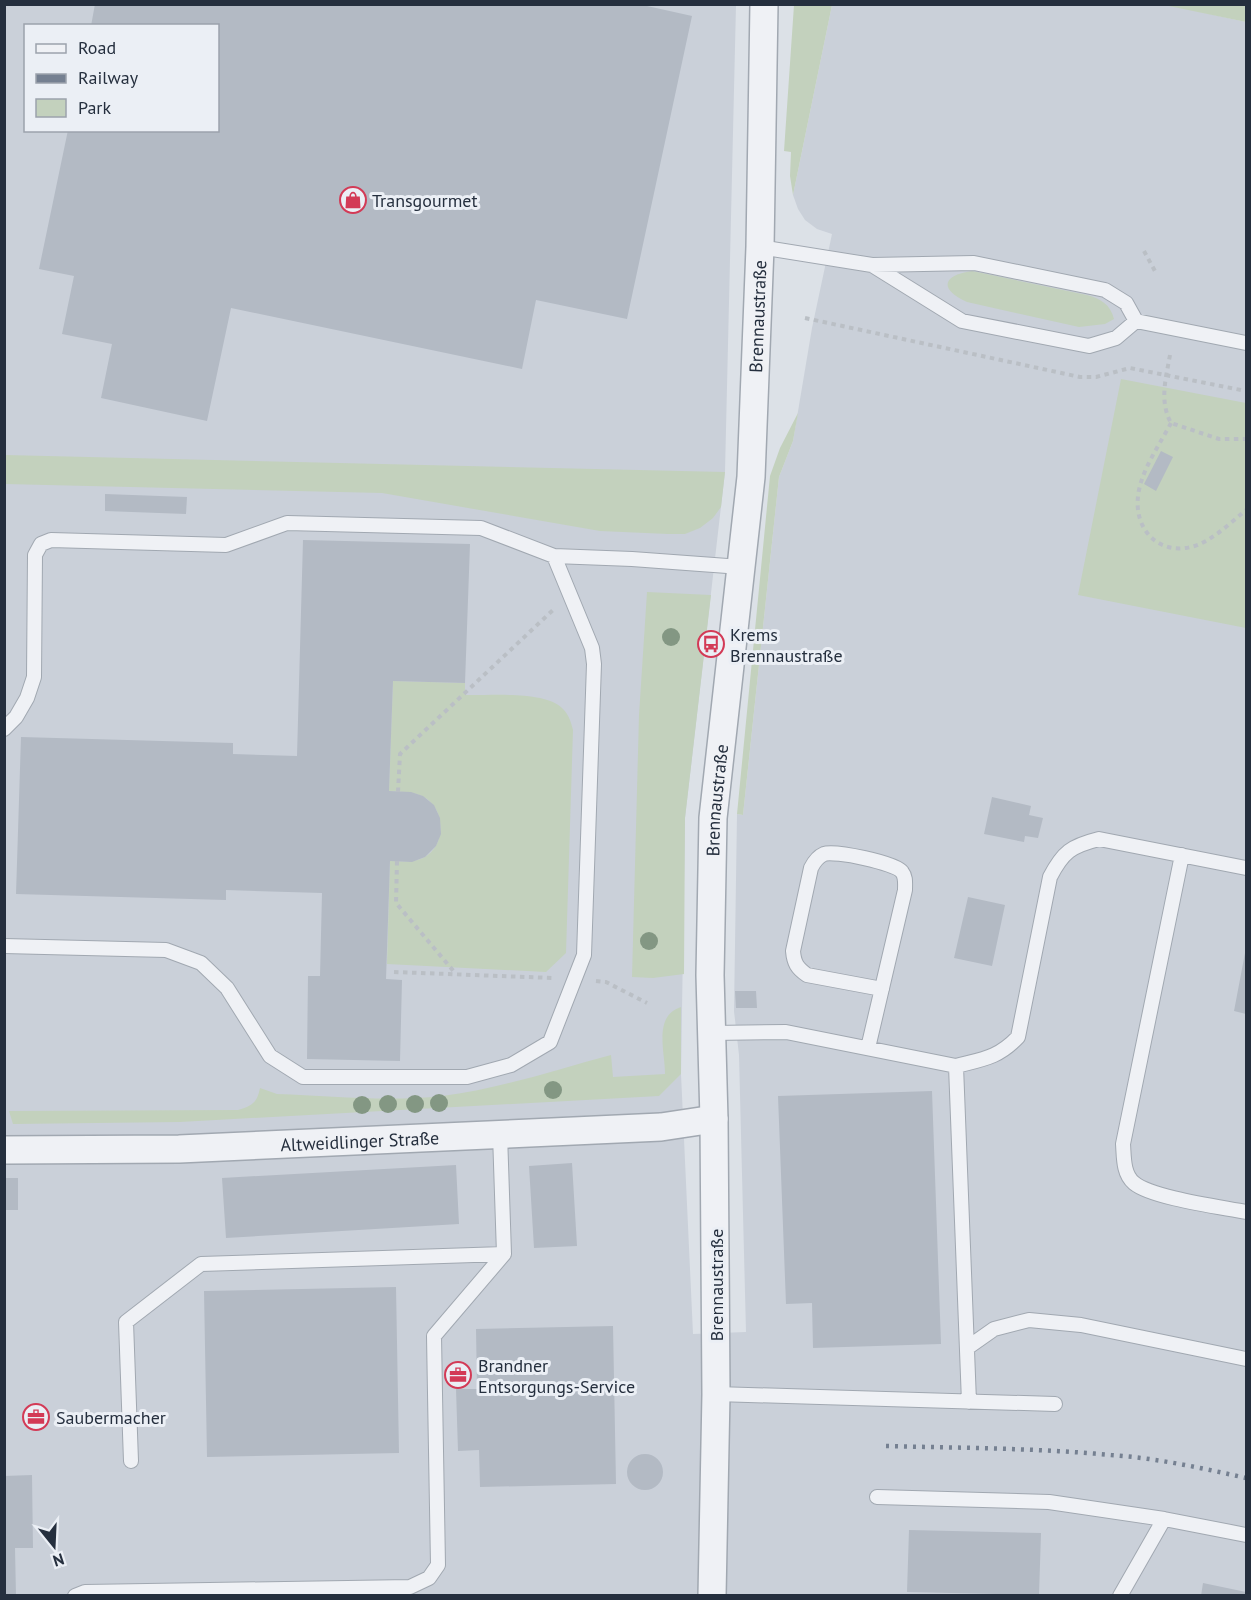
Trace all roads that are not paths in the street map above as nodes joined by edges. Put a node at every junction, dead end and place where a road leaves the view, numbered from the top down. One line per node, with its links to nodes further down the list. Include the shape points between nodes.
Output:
1 (764, 4): 2 (street, Brennaustraße)
2 (760, 247): 3 (lane); 7 (street, Brennaustraße, via 751,477)
3 (872, 265): 4 (lane, via 974,263 1105,290 1126,303); 4 (lane, via 962,321 1089,346 1116,338)
4 (1136, 321): 5 (lane)
5 (1246, 343)
6 (554, 556): 7 (lane); 8 (lane, via 481,528 287,523 226,545 51,540 41,544 35,555 34,677 27,698); 11 (lane, via 592,648 594,664 584,955 550,1042 511,1065 467,1077 303,1077 270,1056 227,988 201,963 166,950)
7 (741, 567): 13 (street, Brennaustraße, via 713,818)
8 (4, 729)
9 (1182, 855): 10 (lane); 15 (lane, via 1099,839 1077,844 1060,857 1050,877 1017,1037 1005,1051); 19 (lane, via 1123,1144 1124,1165 1132,1182 1150,1192)
10 (1246, 868)
11 (4, 946)
12 (882, 989): 12 (lane, via 906,879 892,865 825,853 811,868 792,951 794,961 807,975); 14 (lane)
13 (712, 1033): 14 (lane, via 786,1032); 16 (street, Brennaustraße)
14 (868, 1048): 15 (lane)
15 (956, 1066): 21 (lane)
16 (714, 1119): 17 (street, Altweidlinger Straße, via 661,1127); 23 (street, Brennaustraße)
17 (500, 1134): 18 (street, Altweidlinger Straße, via 179,1149); 20 (lane)
18 (4, 1150)
19 (1246, 1212)
20 (504, 1254): 26 (lane, via 201,1264 126,1322); 30 (lane, via 434,1336 438,1565 429,1578 410,1587 85,1592)
21 (967, 1348): 22 (lane, via 994,1329 1029,1320 1081,1325); 24 (lane)
22 (1246, 1359)
23 (716, 1394): 24 (lane); 31 (street, Brennaustraße)
24 (969, 1402): 25 (lane)
25 (1055, 1404)
26 (131, 1461)
27 (877, 1497): 28 (lane, via 1049,1502)
28 (1164, 1519): 29 (lane); 32 (lane)
29 (1246, 1535)
30 (75, 1596)
31 (712, 1596)
32 (1120, 1596)

